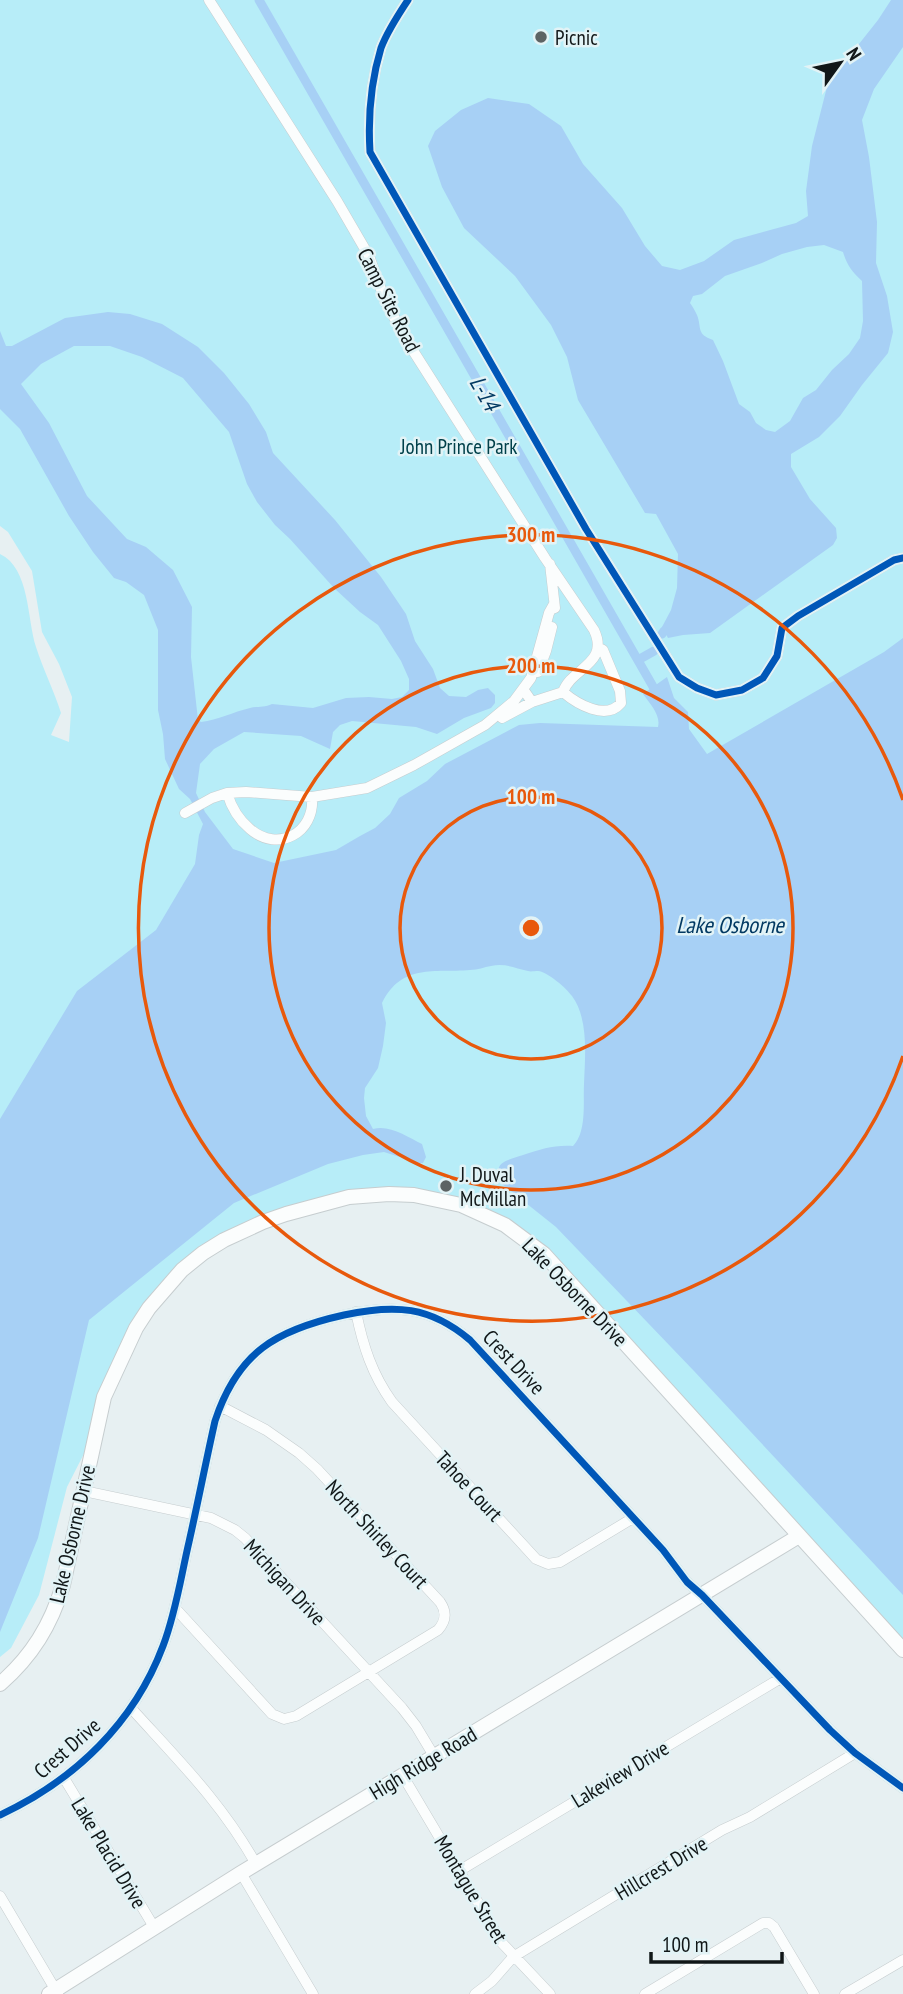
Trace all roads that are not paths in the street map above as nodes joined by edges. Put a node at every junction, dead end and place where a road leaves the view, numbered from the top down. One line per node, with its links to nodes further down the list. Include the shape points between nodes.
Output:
1 (209, 0): 4 (street, Camp Site Road, via 369,256 386,303 412,349)
2 (408, 0): 3 (street, via 382,47 374,83 370,152 586,529 679,677 716,695 742,690 763,678 777,656 782,628)
3 (903, 558)
4 (550, 564): 5 (street, Camp Site Road); 6 (street)
5 (554, 601): 6 (street, via 565,596); 8 (street, Camp Site Road, via 542,664)
6 (578, 607): 7 (street, via 594,630)
7 (598, 646): 9 (street, via 593,660); 9 (street, via 615,677 620,706 590,708)
8 (523, 689): 10 (street); 11 (street, Camp Site Road)
9 (563, 692): 10 (street)
10 (532, 702): 11 (street)
11 (485, 725): 13 (street, Camp Site Road, via 367,788)
12 (227, 793): 13 (street, Camp Site Road); 13 (street, via 249,829 275,839 295,835 304,827 311,816); 14 (street, Camp Site Road)
13 (312, 797)
14 (185, 813)
15 (355, 1312): 16 (street, Crest Drive, via 299,1326 266,1345 239,1372); 19 (street, Crest Drive, via 417,1311 458,1330); 19 (street, Tahoe Court, via 368,1360 392,1402 536,1559 560,1562)
16 (220, 1406): 18 (street, Crest Drive); 24 (street, North Shirley Court, via 266,1430 317,1469 443,1607 445,1620 438,1630)
17 (83, 1491): 18 (street, Michigan Drive); 20 (street, Lake Osborne Drive, via 104,1397 136,1328 182,1270 224,1240 286,1214 349,1197 414,1195 484,1214 544,1254); 26 (street, Lake Osborne Drive, via 57,1606 37,1644)
18 (195, 1515): 22 (street, Crest Drive); 24 (street, Michigan Drive, via 223,1523 245,1538)
19 (634, 1518): 21 (street, Crest Drive)
20 (799, 1536): 21 (street, High Ridge Road); 23 (street, Lake Osborne Drive)
21 (702, 1595): 25 (street, Crest Drive); 29 (street, High Ridge Road)
22 (175, 1608): 24 (street, via 278,1717 290,1719); 27 (street, Crest Drive, via 153,1669)
23 (903, 1650)
24 (369, 1672): 29 (street, Michigan Drive, via 402,1708)
25 (781, 1678): 28 (street, Crest Drive); 35 (street, Lakeview Drive)
26 (0, 1684)
27 (131, 1708): 31 (street, Crest Drive, via 101,1745); 34 (street, via 212,1797)
28 (855, 1753): 32 (street, Crest Drive); 39 (street, Hillcrest Drive)
29 (434, 1756): 30 (street, High Ridge Road)
30 (403, 1776): 34 (street, High Ridge Road); 35 (street, Montague Street)
31 (64, 1778): 33 (street, Crest Drive); 38 (street, Lake Placid Drive)
32 (903, 1788)
33 (0, 1815)
34 (256, 1864): 36 (street, High Ridge Road)
35 (459, 1871): 39 (street, Montague Street)
36 (241, 1873): 38 (street, High Ridge Road); 42 (street)
37 (0, 1896): 41 (street)
38 (154, 1927): 41 (street, High Ridge Road)
39 (513, 1957): 43 (street, Hillcrest Drive); 44 (street, Montague Street)
40 (903, 1960): 47 (street)
41 (54, 1992)
42 (313, 1994)
43 (475, 1994)
44 (550, 1994)
45 (645, 1994): 46 (street, via 769,1923)
46 (814, 1994)
47 (845, 1994)

